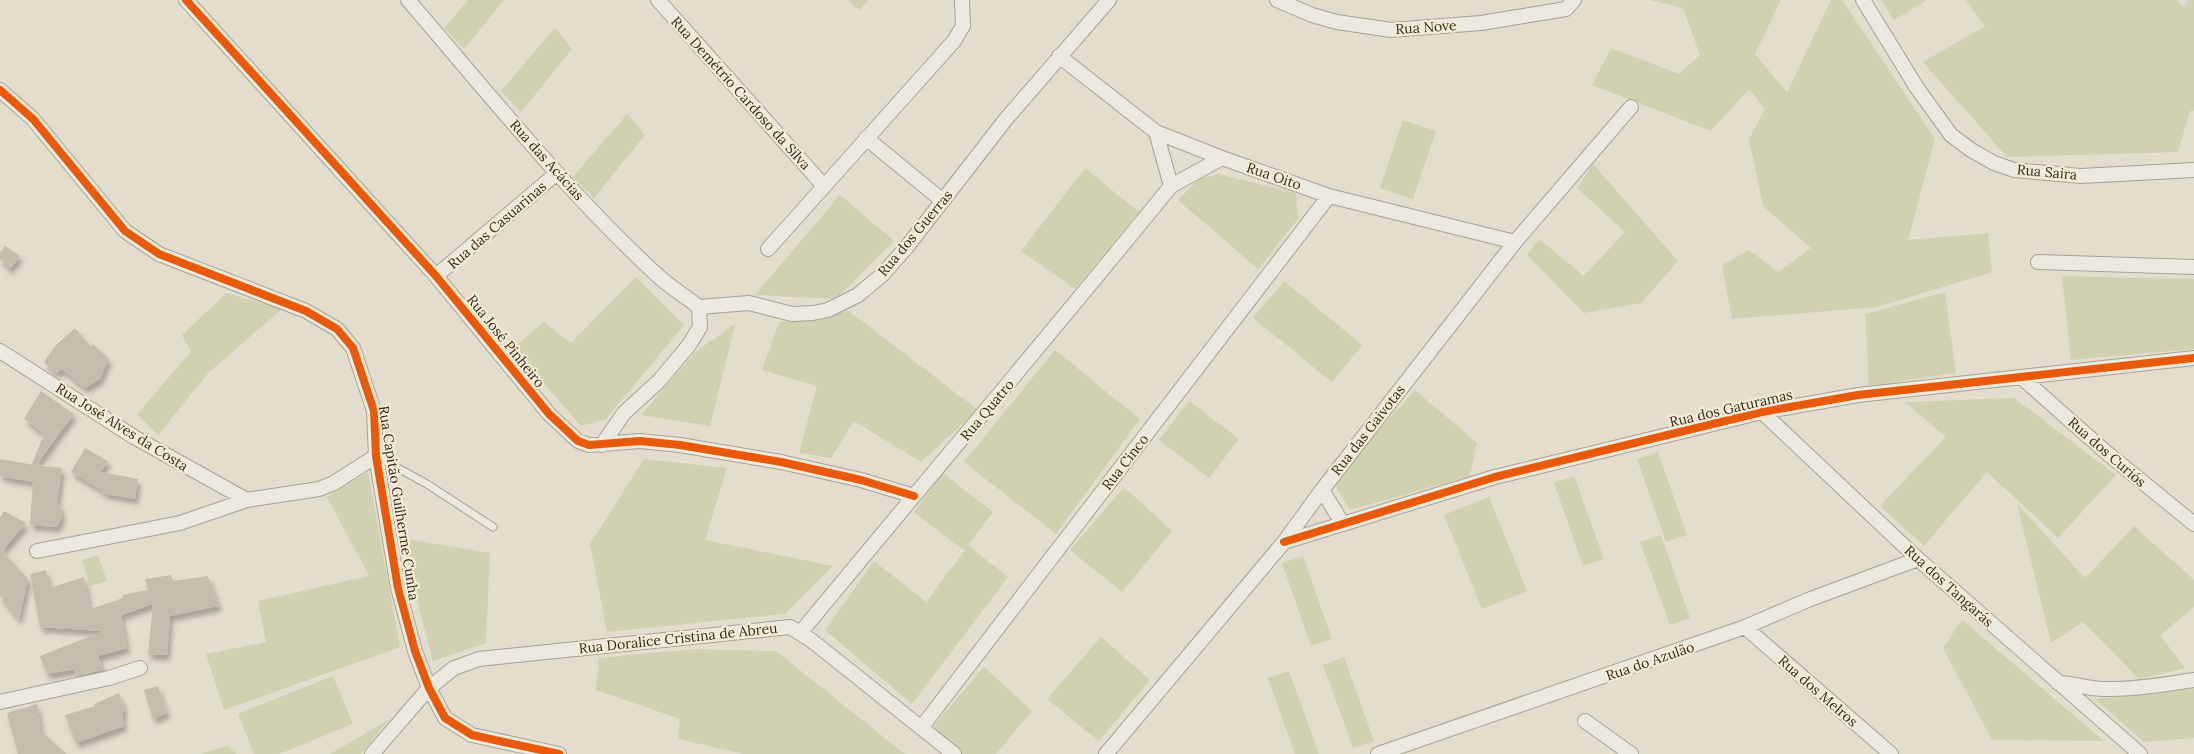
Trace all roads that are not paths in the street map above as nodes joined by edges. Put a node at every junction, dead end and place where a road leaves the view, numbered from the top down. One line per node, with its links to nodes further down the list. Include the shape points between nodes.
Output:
1 (186, 0): 25 (street, Rua José Pinheiro)
2 (408, 0): 16 (street, Rua das Acácias)
3 (658, 0): 17 (street, Rua Demétrio Cardoso da Silva)
4 (962, 0): 13 (street, via 963,26 954,41)
5 (1109, 0): 9 (street, Rua dos Guerras)
6 (1277, 0): 7 (street, Rua Nove, via 1337,22 1391,30 1481,23 1566,9)
7 (1574, 0)
8 (1863, 0): 15 (street, Rua Saira, via 1917,88 1951,135 1994,163 2014,170 2081,176)
9 (1059, 56): 12 (street, Rua Oito); 20 (street, Rua dos Guerras)
10 (0, 90): 32 (street, Rua Capitão Guilherme Cunha, via 33,119 125,231 159,254 306,311 337,329 353,348 374,411)
11 (1632, 107): 21 (street, Rua das Gaivotas)
12 (1156, 132): 14 (street, Rua Oito); 18 (street)
13 (866, 138): 17 (street); 20 (street)
14 (1222, 158): 18 (street, Rua Quatro); 19 (street, Rua Oito)
15 (2194, 170)
16 (557, 173): 25 (street, Rua das Casuarinas); 26 (street, Rua das Acácias, via 659,277)
17 (824, 186): 22 (street)
18 (1171, 186): 34 (street, Rua Quatro)
19 (1329, 196): 21 (street, Rua Oito); 50 (street, Rua Cinco)
20 (943, 201): 26 (street, Rua dos Guerras, via 882,276 842,304 813,313 792,314 749,303)
21 (1515, 242): 33 (street, Rua das Gaivotas)
22 (768, 250)
23 (2038, 262): 24 (street)
24 (2194, 267)
25 (436, 276): 31 (street, Rua José Pinheiro, via 562,427 578,441)
26 (699, 307): 31 (street, via 700,327 688,345 660,381 624,413)
27 (0, 351): 35 (street, Rua José Alves da Costa, via 134,437)
28 (2194, 358): 29 (street, Rua dos Gaturamas)
29 (2021, 377): 30 (street, Rua dos Gaturamas, via 1858,395); 37 (street, Rua dos Curiós)
30 (1762, 412): 36 (street, Rua dos Gaturamas, via 1495,477); 41 (street, Rua dos Tangarás)
31 (602, 445): 34 (street, Rua José Pinheiro, via 640,440 680,445 781,462)
32 (376, 456): 35 (street, via 320,489); 38 (lane, via 427,484); 47 (street, Rua Capitão Guilherme Cunha, via 398,588 414,651)
33 (1322, 490): 36 (street); 39 (street, Rua das Gaivotas)
34 (914, 496): 43 (street, Rua Quatro)
35 (247, 500): 40 (street, via 180,523)
36 (1343, 524): 39 (street, Rua dos Gaturamas)
37 (2194, 524)
38 (493, 527)
39 (1284, 542): 54 (street, Rua das Gaivotas)
40 (37, 551)
41 (1918, 558): 42 (street, Rua do Azulão); 46 (street, Rua dos Tangarás)
42 (1746, 627): 55 (street, Rua do Azulão); 57 (street, Rua dos Melros)
43 (801, 632): 47 (street, Rua Doralice Cristina de Abreu, via 779,628 479,659 454,668); 50 (street, Rua Doralice Cristina de Abreu)
44 (140, 668): 48 (street)
45 (2194, 680): 46 (street, via 2118,689)
46 (2058, 684): 58 (street, Rua dos Tangarás)
47 (429, 688): 51 (street, Rua Doralice Cristina de Abreu); 52 (street, Rua Capitão Guilherme Cunha, via 445,718 472,735)
48 (0, 702)
49 (1585, 720): 56 (street)
50 (921, 728): 53 (street, Rua Doralice Cristina de Abreu)
51 (372, 754)
52 (559, 754)
53 (954, 754)
54 (1106, 754)
55 (1378, 754)
56 (1630, 754)
57 (1891, 754)
58 (2140, 754)

